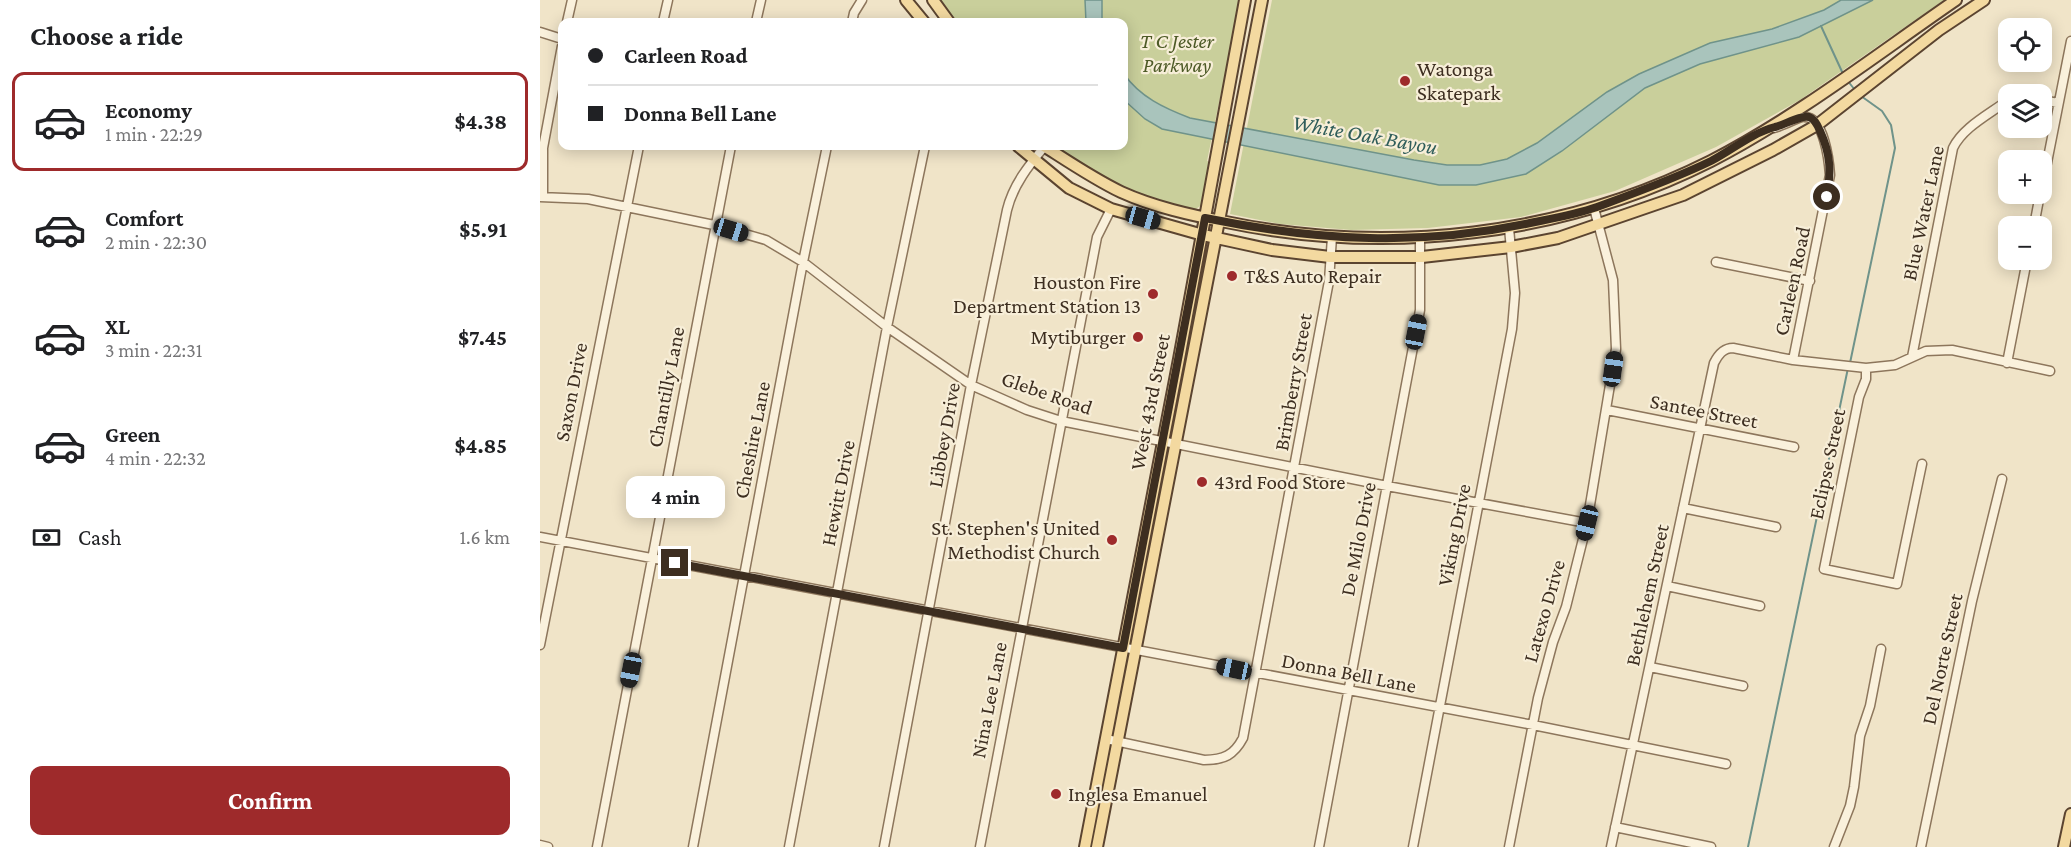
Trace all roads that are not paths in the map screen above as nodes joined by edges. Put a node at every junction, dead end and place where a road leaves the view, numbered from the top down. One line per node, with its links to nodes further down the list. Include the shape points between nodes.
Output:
1 (572, 0): 12 (street)
2 (668, 0): 13 (street)
3 (761, 0): 14 (street)
4 (861, 0): 15 (street)
5 (906, 0): 16 (main road)
6 (933, 0): 17 (main road)
7 (1245, 0): 21 (main road, West 43rd Street)
8 (1262, 0): 23 (main road, West 43rd Street)
9 (1956, 0): 11 (main road)
10 (1984, 0): 18 (main road)
11 (1931, 17): 18 (main road); 29 (main road)
12 (568, 18)
13 (664, 18)
14 (757, 18)
15 (853, 18)
16 (921, 18)
17 (946, 18)
18 (1939, 30): 28 (main road)
19 (540, 32): 20 (street)
20 (558, 38)
21 (1238, 40): 23 (main road); 43 (main road, West 43rd Street)
22 (2071, 41): 26 (street)
23 (1254, 43): 44 (main road, West 43rd Street)
24 (558, 67): 39 (street, via 543,148)
25 (2052, 102): 26 (street)
26 (2058, 103): 37 (street)
27 (1998, 107): 62 (street, Blue Water Lane, via 1957,139 1953,148)
28 (1817, 125): 29 (street, via 1807,116); 46 (main road, via 1683,195); 58 (street, Carleen Road, via 1828,148 1830,175)
29 (1766, 130): 41 (main road, via 1710,161)
30 (638, 150): 40 (street, Saxon Drive)
31 (730, 150): 45 (street, Chantilly Lane)
32 (826, 150): 55 (street, Cheshire Lane)
33 (924, 150): 61 (street, Hewitt Drive)
34 (1022, 150): 38 (main road)
35 (1042, 150): 38 (street, Libbey Drive)
36 (1051, 150): 43 (main road, via 1121,192)
37 (2049, 150)
38 (1033, 160): 42 (main road, via 1070,188); 68 (street, Libbey Drive, via 1011,196)
39 (541, 197): 40 (street, Glebe Road, via 577,197)
40 (627, 207): 45 (street, Glebe Road); 84 (street, Saxon Drive)
41 (1594, 208): 46 (street, Latexo Drive); 47 (main road)
42 (1111, 209): 48 (main road); 70 (street, Nina Lee Lane, via 1097,237)
43 (1205, 218): 44 (main road); 48 (main road, West 43rd Street)
44 (1218, 220): 49 (main road); 51 (main road, West 43rd Street)
45 (714, 225): 55 (street, Glebe Road, via 766,240); 87 (street, Chantilly Lane)
46 (1599, 225): 52 (main road); 69 (street, Latexo Drive, via 1613,280 1616,349)
47 (1509, 228): 50 (main road); 52 (street, Viking Drive)
48 (1203, 235): 51 (main road); 59 (main road, West 43rd Street)
49 (1332, 237): 50 (main road); 53 (street, Brimberry Street)
50 (1420, 237): 54 (street, De Milo Drive)
51 (1214, 238): 53 (main road); 60 (main road, West 43rd Street)
52 (1511, 247): 54 (main road); 79 (street, Viking Drive, via 1515,293 1512,329)
53 (1330, 257): 54 (main road); 76 (street, Brimberry Street)
54 (1422, 257): 78 (street, De Milo Drive, via 1420,310)
55 (803, 262): 61 (street, Glebe Road); 88 (street, Cheshire Lane)
56 (1716, 262): 58 (street)
57 (2025, 270): 65 (street)
58 (1810, 281): 64 (street, Carleen Road)
59 (1188, 308): 60 (main road); 63 (main road, West 43rd Street)
60 (1201, 308): 63 (main road, West 43rd Street)
61 (887, 327): 68 (street, Glebe Road); 90 (street, Hewitt Drive)
62 (1912, 357): 65 (street, via 1939,349); 66 (street, via 1895,365)
63 (1185, 360): 72 (main road, West 43rd Street); 73 (main road, West 43rd Street)
64 (1793, 360): 66 (street); 71 (street, Bethlehem Street, via 1733,348 1721,352 1714,363)
65 (2007, 363): 67 (street)
66 (1862, 367): 75 (street, Eclipse Street, via 1866,379 1824,569 1897,584)
67 (2050, 370)
68 (971, 385): 70 (street, Glebe Road); 92 (street, Libbey Drive)
69 (1607, 410): 71 (street, Santee Street); 81 (street, Latexo Drive)
70 (1061, 421): 72 (street, Glebe Road); 93 (street, Nina Lee Lane)
71 (1701, 428): 74 (street, Santee Street); 80 (street, Bethlehem Street)
72 (1162, 441): 73 (street, Glebe Road); 85 (main road, West 43rd Street)
73 (1174, 444): 76 (street, Glebe Road); 86 (main road, West 43rd Street)
74 (1794, 447)
75 (1922, 464)
76 (1295, 467): 78 (street, Glebe Road); 99 (street, Brimberry Street)
77 (2002, 479): 126 (street, Del Norte Street, via 1972,601)
78 (1387, 486): 79 (street, Glebe Road); 101 (street, De Milo Drive)
79 (1479, 503): 81 (street, Glebe Road); 102 (street, Viking Drive)
80 (1683, 508): 82 (street); 89 (street, Bethlehem Street)
81 (1587, 523): 103 (street, Latexo Drive)
82 (1776, 527)
83 (540, 537): 84 (street, Donna Bell Lane)
84 (560, 541): 87 (street, Donna Bell Lane); 94 (street, Saxon Drive)
85 (1142, 544): 86 (main road); 95 (main road, West 43rd Street)
86 (1154, 547): 97 (main road, West 43rd Street)
87 (652, 559): 88 (street, Donna Bell Lane); 113 (street, Chantilly Lane)
88 (744, 576): 90 (street, Donna Bell Lane); 114 (street, Cheshire Lane)
89 (1667, 586): 91 (street); 98 (street, Bethlehem Street)
90 (837, 594): 92 (street, Donna Bell Lane); 115 (street, Hewitt Drive)
91 (1760, 606)
92 (929, 611): 93 (street, Donna Bell Lane); 116 (street, Libbey Drive)
93 (1021, 629): 95 (street, Donna Bell Lane); 117 (street, Nina Lee Lane)
94 (540, 645)
95 (1123, 648): 97 (street, Donna Bell Lane); 104 (main road, West 43rd Street)
96 (1881, 649): 125 (street, via 1860,736 1850,806)
97 (1135, 650): 99 (street, Donna Bell Lane); 105 (main road, West 43rd Street)
98 (1650, 667): 100 (street); 106 (street, Bethlehem Street)
99 (1256, 674): 101 (street, Donna Bell Lane); 105 (street, Brimberry Street, via 1243,738 1227,758 1204,760)
100 (1743, 686)
101 (1347, 691): 102 (street, Donna Bell Lane); 120 (street, De Milo Drive)
102 (1440, 708): 103 (street, Donna Bell Lane); 121 (street, Viking Drive)
103 (1533, 725): 106 (street, Donna Bell Lane); 122 (street, Latexo Drive)
104 (1106, 739): 105 (street, Brimberry Street); 110 (main road, West 43rd Street)
105 (1117, 742): 110 (main road, West 43rd Street)
106 (1633, 744): 107 (street, Donna Bell Lane); 109 (street, Bethlehem Street)
107 (1726, 764)
108 (2071, 814): 127 (main road)
109 (1615, 827): 123 (street, Bethlehem Street); 124 (street)
110 (1093, 835): 118 (main road, West 43rd Street); 119 (main road, West 43rd Street)
111 (540, 845): 112 (street)
112 (548, 847)
113 (597, 847)
114 (693, 847)
115 (789, 847)
116 (884, 847)
117 (980, 847)
118 (1085, 847)
119 (1096, 847)
120 (1319, 847)
121 (1413, 847)
122 (1509, 847)
123 (1611, 847)
124 (1711, 847)
125 (1834, 847)
126 (1921, 847)
127 (2064, 847)

